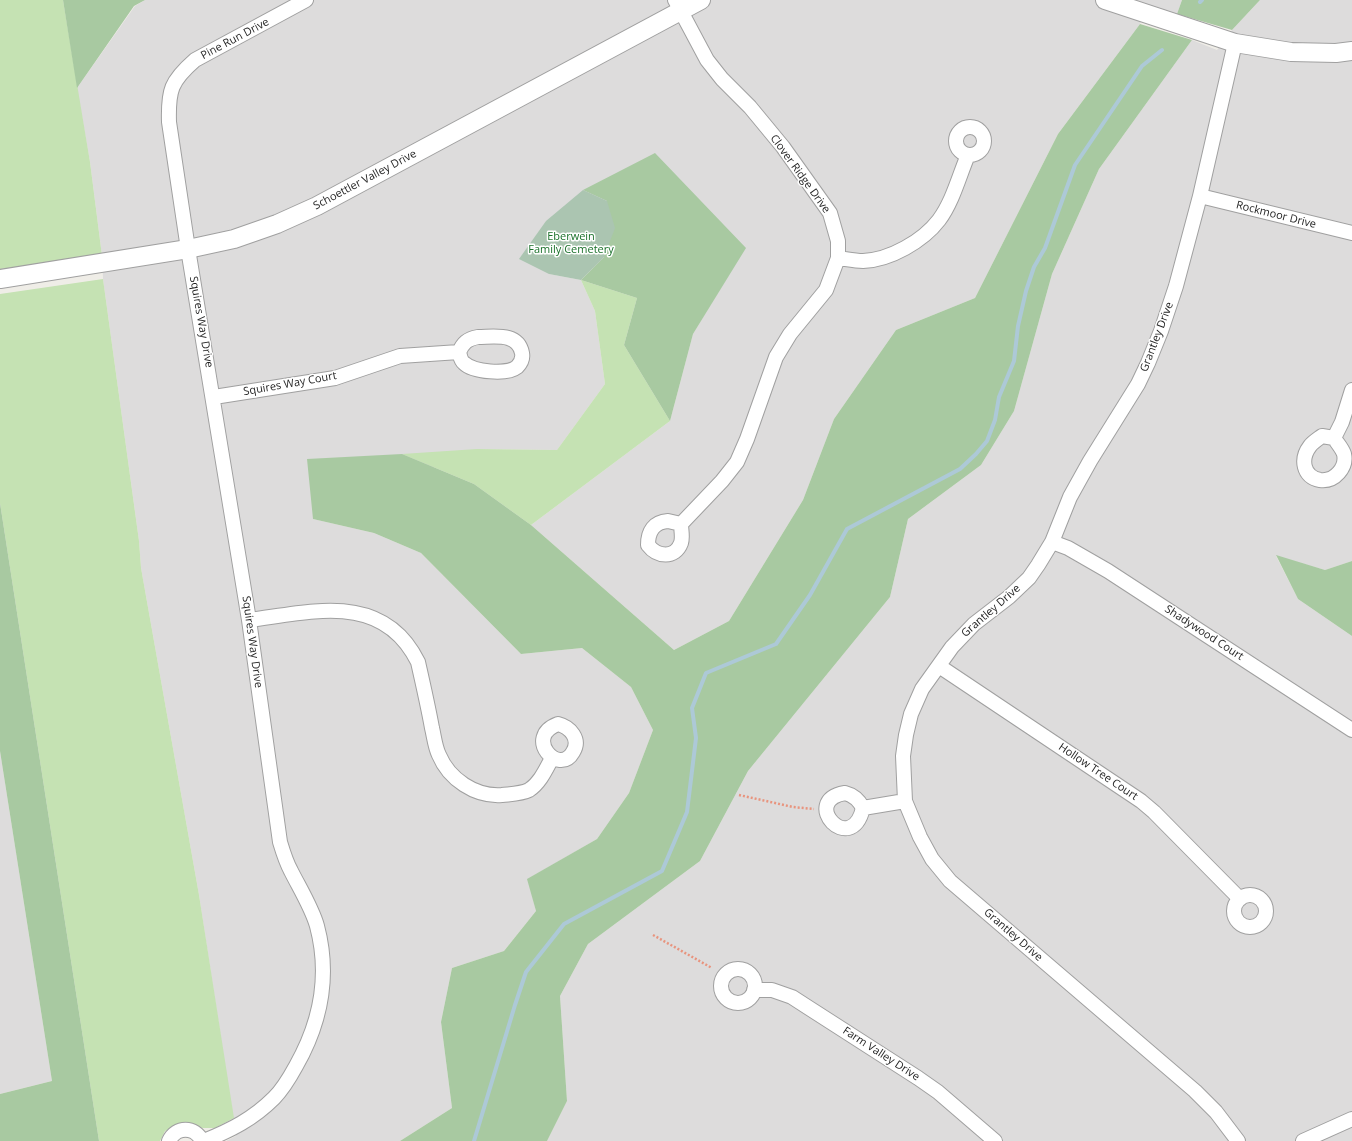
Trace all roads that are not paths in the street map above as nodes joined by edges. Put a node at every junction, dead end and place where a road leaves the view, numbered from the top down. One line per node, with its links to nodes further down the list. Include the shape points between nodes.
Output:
1 (306, 0): 7 (street, Pine Run Drive, via 195,60 182,71)
2 (701, 0): 4 (street, Schoettler Valley Drive)
3 (1105, 0): 5 (street)
4 (678, 5): 11 (street, Schoettler Valley Drive, via 317,206 234,239); 12 (street, Clover Ridge Drive, via 711,65 783,148 830,213 838,241)
5 (1235, 43): 6 (street, via 1291,52); 9 (street, Grantley Drive)
6 (1352, 51)
7 (172, 87): 11 (street, Squires Way Drive, via 169,122)
8 (968, 155): 12 (street, via 950,201 927,233 886,257 862,261)
9 (1200, 196): 10 (street, Rockmoor Drive); 19 (street, Grantley Drive, via 1176,286 1148,363 1070,497)
10 (1352, 233)
11 (188, 249): 13 (street, Schoettler Valley Drive); 16 (street, Squires Way Drive)
12 (838, 258): 18 (street, Clover Ridge Drive, via 826,290 790,334 776,357 737,462)
13 (0, 279)
14 (459, 352): 16 (street, Squires Way Court, via 400,356 335,378)
15 (1352, 390): 17 (street)
16 (214, 397): 20 (street, Squires Way Drive)
17 (1334, 438)
18 (681, 524)
19 (1052, 542): 21 (street, Grantley Drive, via 1029,578 974,624 952,647); 22 (street, Shadywood Court, via 1068,548 1108,571)
20 (249, 620): 23 (street, via 330,610 350,611 381,620 411,649 418,662 438,754 456,780 468,788 498,795 528,790 540,780); 30 (street, Squires Way Drive, via 280,842 317,925 323,980 315,1026 307,1048 290,1077 274,1098 256,1114 236,1127)
21 (939, 666): 24 (street, Grantley Drive, via 922,689 911,714 903,756); 26 (street, Hollow Tree Court, via 1141,801)
22 (1352, 730)
23 (552, 758)
24 (904, 800): 25 (street); 32 (street, Grantley Drive, via 932,860 950,881 1195,1091 1216,1112)
25 (863, 808)
26 (1240, 899)
27 (754, 990): 31 (street, Farm Valley Drive, via 772,990 792,997 810,1008 938,1092)
28 (1352, 1119): 33 (street)
29 (169, 1141): 30 (street, Squires Way Drive, via 174,1134 190,1130)
30 (203, 1141)
31 (995, 1141)
32 (1238, 1141)
33 (1303, 1141)

